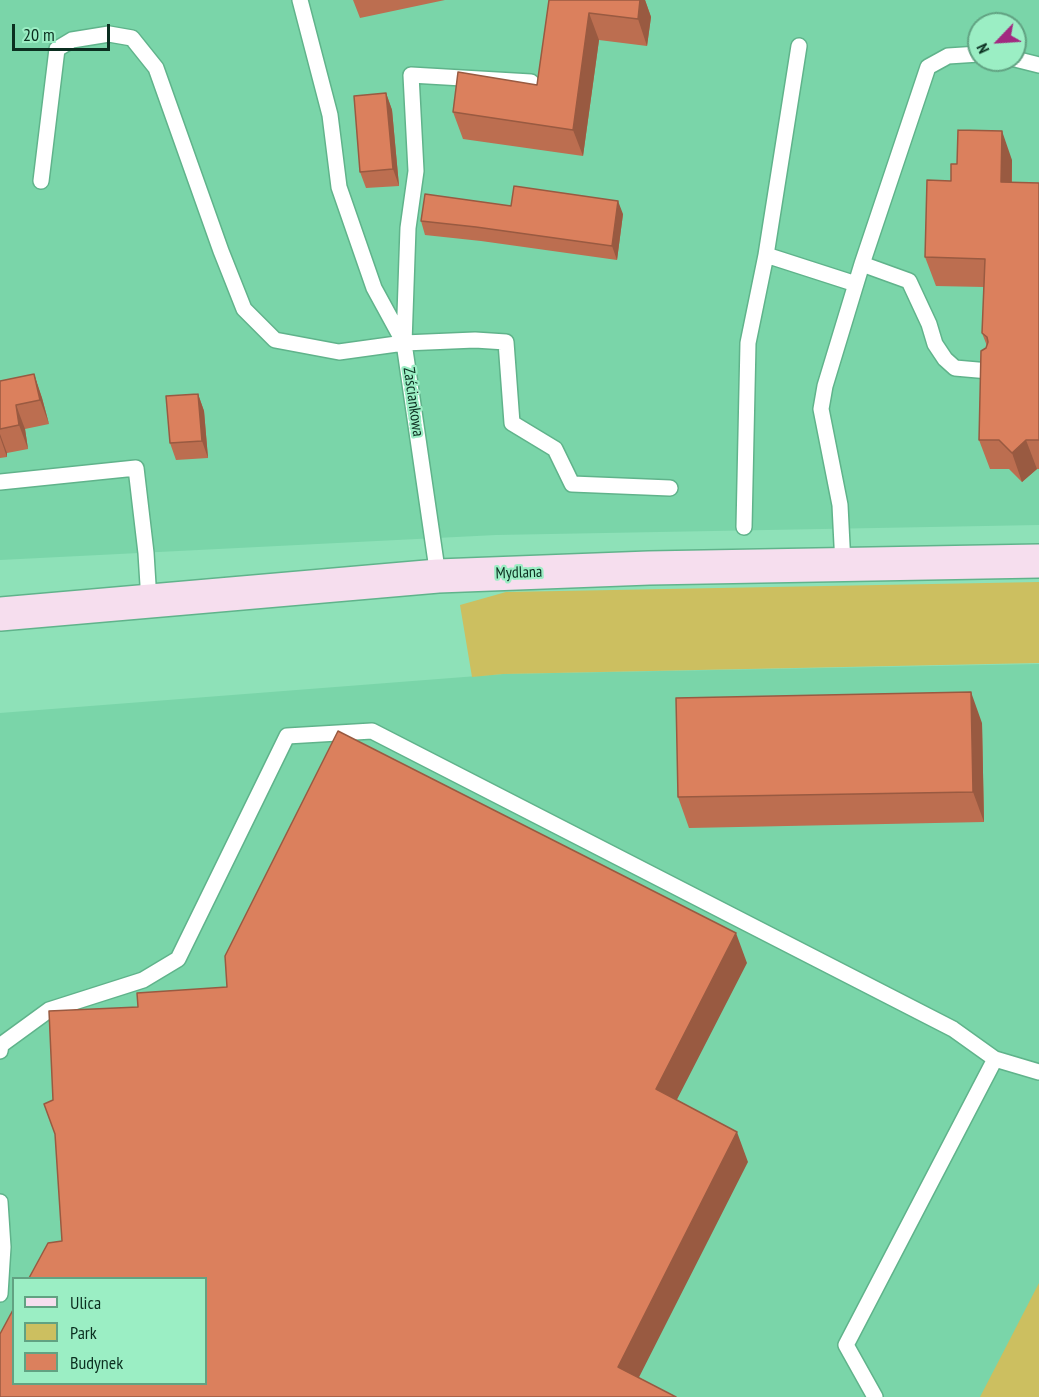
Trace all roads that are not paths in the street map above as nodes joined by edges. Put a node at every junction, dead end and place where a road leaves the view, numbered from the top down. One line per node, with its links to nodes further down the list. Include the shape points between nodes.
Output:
1 (300, 0): 9 (lane, via 330,115 339,187 374,288)
2 (799, 46): 6 (lane)
3 (967, 55): 7 (lane, via 948,56 928,67)
4 (531, 82): 9 (lane, Zaściankowa, via 411,75 416,171 408,228)
5 (41, 181): 9 (lane, via 57,49 72,40 109,34 132,38 156,68 244,309 275,340 339,352)
6 (766, 255): 8 (lane); 13 (lane, via 748,343)
7 (862, 264): 8 (lane); 10 (lane, via 909,281 935,344 955,368)
8 (856, 284): 15 (lane, via 821,410 840,505)
9 (404, 342): 12 (lane, via 506,342 512,423 555,449 572,484); 16 (lane, Zaściankowa)
10 (989, 371)
11 (0, 482): 17 (lane, via 136,468)
12 (670, 488)
13 (744, 527)
14 (1039, 561): 15 (street, Mydlana)
15 (843, 565): 16 (street, Mydlana)
16 (438, 576): 17 (street, Mydlana)
17 (148, 601): 18 (street, Mydlana)
18 (0, 614)
19 (0, 1051): 20 (lane, via 1,1046 49,1010 143,980 178,959 287,736 372,730 954,1029)
20 (995, 1059): 21 (lane); 24 (lane, via 846,1345)
21 (1039, 1072)
22 (0, 1202): 23 (lane)
23 (0, 1294)
24 (874, 1397)

